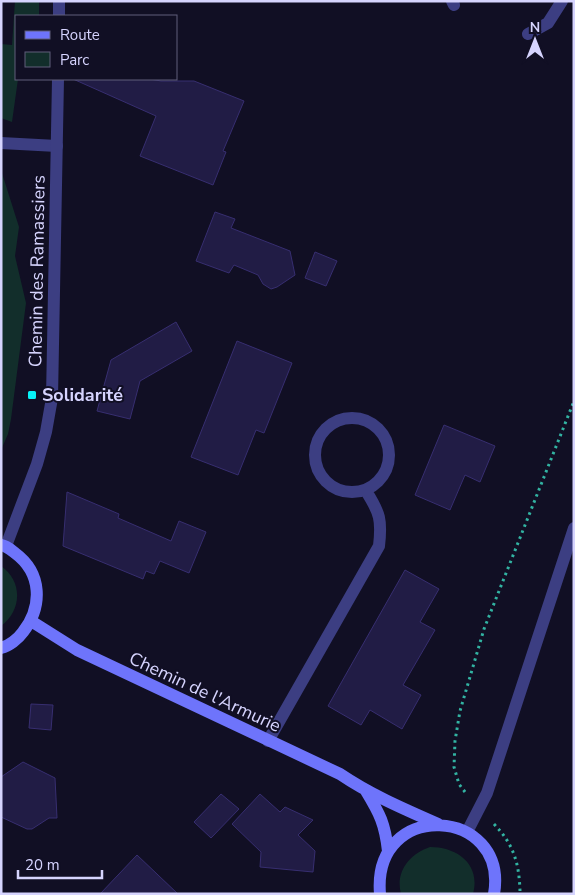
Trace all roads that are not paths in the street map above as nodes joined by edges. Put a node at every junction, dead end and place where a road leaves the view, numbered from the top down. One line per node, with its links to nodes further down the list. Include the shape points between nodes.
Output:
1 (59, 1): 3 (street)
2 (562, 1): 4 (street, via 548,23)
3 (58, 15)
4 (528, 34)
5 (58, 80): 7 (street, Chemin des Ramassiers)
6 (1, 143): 7 (street)
7 (57, 146): 10 (street, Chemin des Ramassiers, via 52,398 37,464)
8 (366, 491): 8 (street, via 384,476 390,453 382,431 362,418 338,420 320,434 314,457 322,479 342,492); 13 (street, via 378,510 381,527 379,546)
9 (574, 528): 16 (street, via 487,793)
10 (3, 546): 11 (street, via 23,560 34,578 37,600)
11 (31, 621): 12 (street, via 20,636); 13 (street, Chemin de l'Armurie, via 77,650)
12 (1, 648)
13 (268, 741): 14 (street, Chemin de l'Armurie, via 340,774)
14 (365, 790): 15 (street, Chemin de l'Armurie); 17 (street, Chemin de l'Armurie, via 382,820)
15 (438, 824): 16 (street, Chemin de l'Armurie); 17 (street, via 410,831)
16 (467, 832): 19 (street, via 482,845 492,862 496,882)
17 (388, 851): 18 (street, via 379,880)
18 (380, 894)
19 (494, 894)

